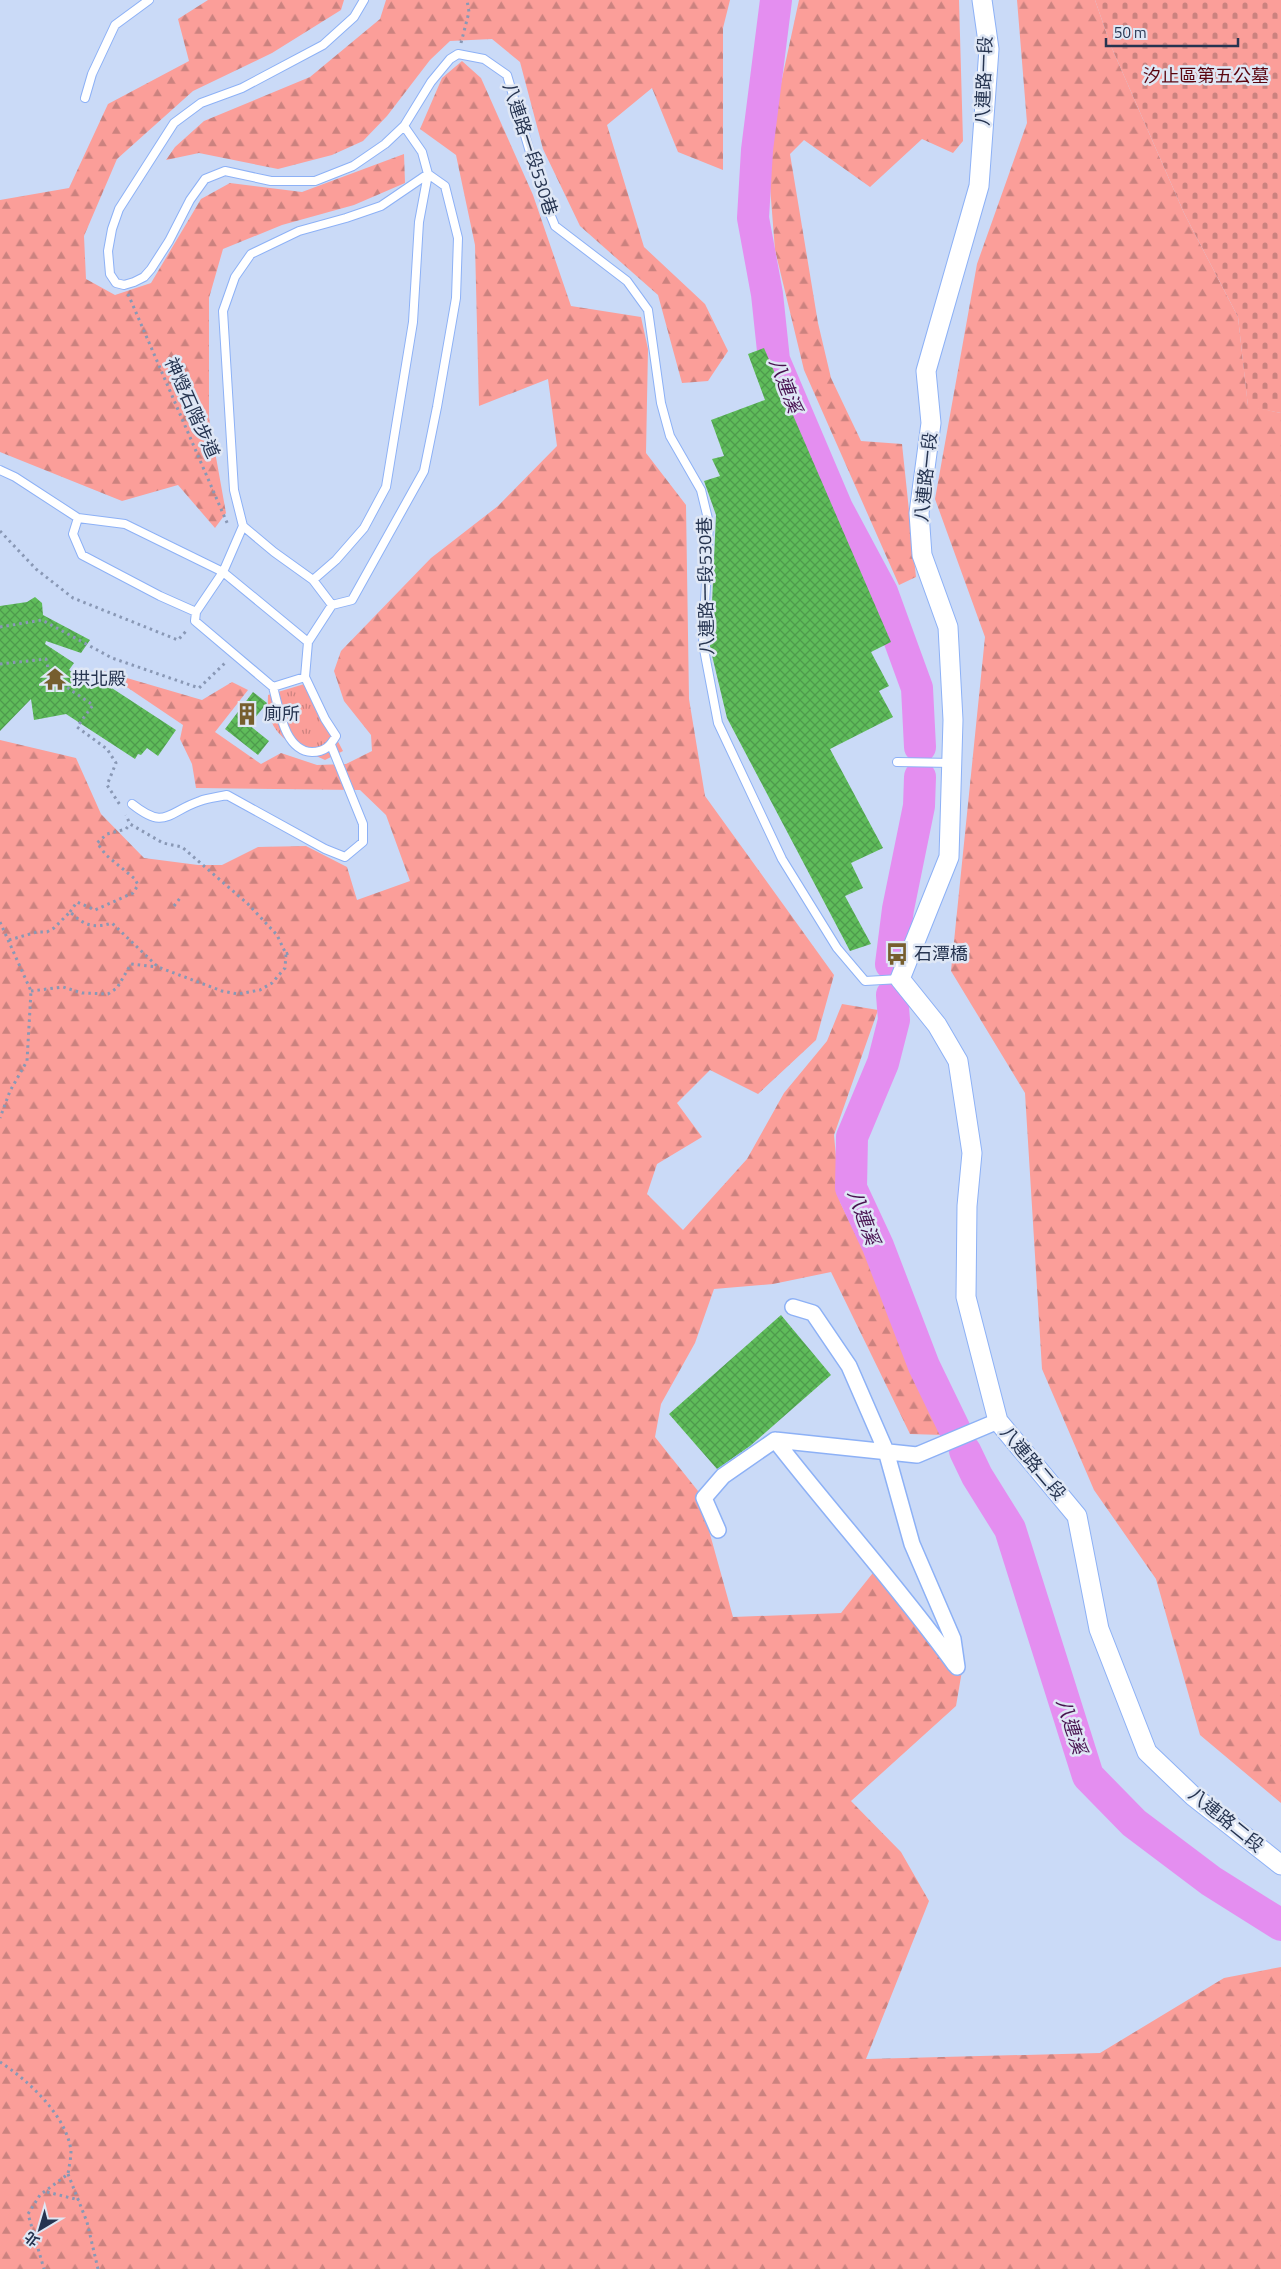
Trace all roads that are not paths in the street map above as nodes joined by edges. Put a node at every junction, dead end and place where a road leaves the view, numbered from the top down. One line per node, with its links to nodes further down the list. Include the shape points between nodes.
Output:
1 (150, 0): 4 (lane, via 115,26 92,74)
2 (364, 0): 5 (lane, via 354,17 324,45 242,88 201,104 174,123 119,209 108,251 110,274 116,284 124,285 144,277 152,269 205,179 225,171 271,181 315,181 354,166)
3 (982, 0): 19 (street, 八連路一段, via 989,49 979,186 926,371 931,423 919,513 922,555 948,627)
4 (85, 98)
5 (404, 126): 6 (lane, via 422,152); 21 (lane, 八連路一段530巷, via 431,82 458,54 484,60 507,75 555,226 627,281 648,310 661,403 670,436 701,490 709,523 704,644 718,723 782,859 837,948 865,981)
6 (428, 174): 9 (lane, via 381,206 298,230 251,254 235,277 223,311 234,490); 11 (lane, via 419,222 413,322 386,487 364,528); 12 (lane, via 445,186 458,238 456,298 424,471 352,600)
7 (0, 470): 8 (lane)
8 (78, 518): 10 (lane, via 125,524); 13 (lane, via 73,534 82,555)
9 (243, 526): 10 (lane); 11 (lane)
10 (223, 572): 13 (lane); 14 (lane)
11 (313, 580): 12 (lane)
12 (332, 606): 14 (lane)
13 (196, 612): 16 (lane, via 195,621)
14 (308, 642): 15 (lane)
15 (305, 677): 16 (lane); 17 (lane, via 336,736)
16 (273, 687): 17 (lane, via 282,722 292,742 304,752 321,752)
17 (331, 746): 20 (lane, via 363,824 363,842 345,857 324,849 227,795 199,801 160,819 144,814)
18 (897, 762): 19 (lane)
19 (952, 764): 21 (street, 八連路一段, via 949,857)
20 (132, 804)
21 (900, 979): 23 (street, 八連路二段, via 937,1025 958,1061 972,1153 967,1206 966,1297)
22 (793, 1306): 25 (street, via 814,1314 850,1366)
23 (998, 1421): 25 (street, via 917,1455); 27 (street, 八連路二段, via 1077,1516 1099,1628 1147,1752 1193,1796)
24 (775, 1440): 25 (street); 25 (street, via 957,1667 953,1639 912,1544); 26 (street, via 723,1476 704,1498)
25 (886, 1451)
26 (718, 1530)
27 (1281, 1864)

